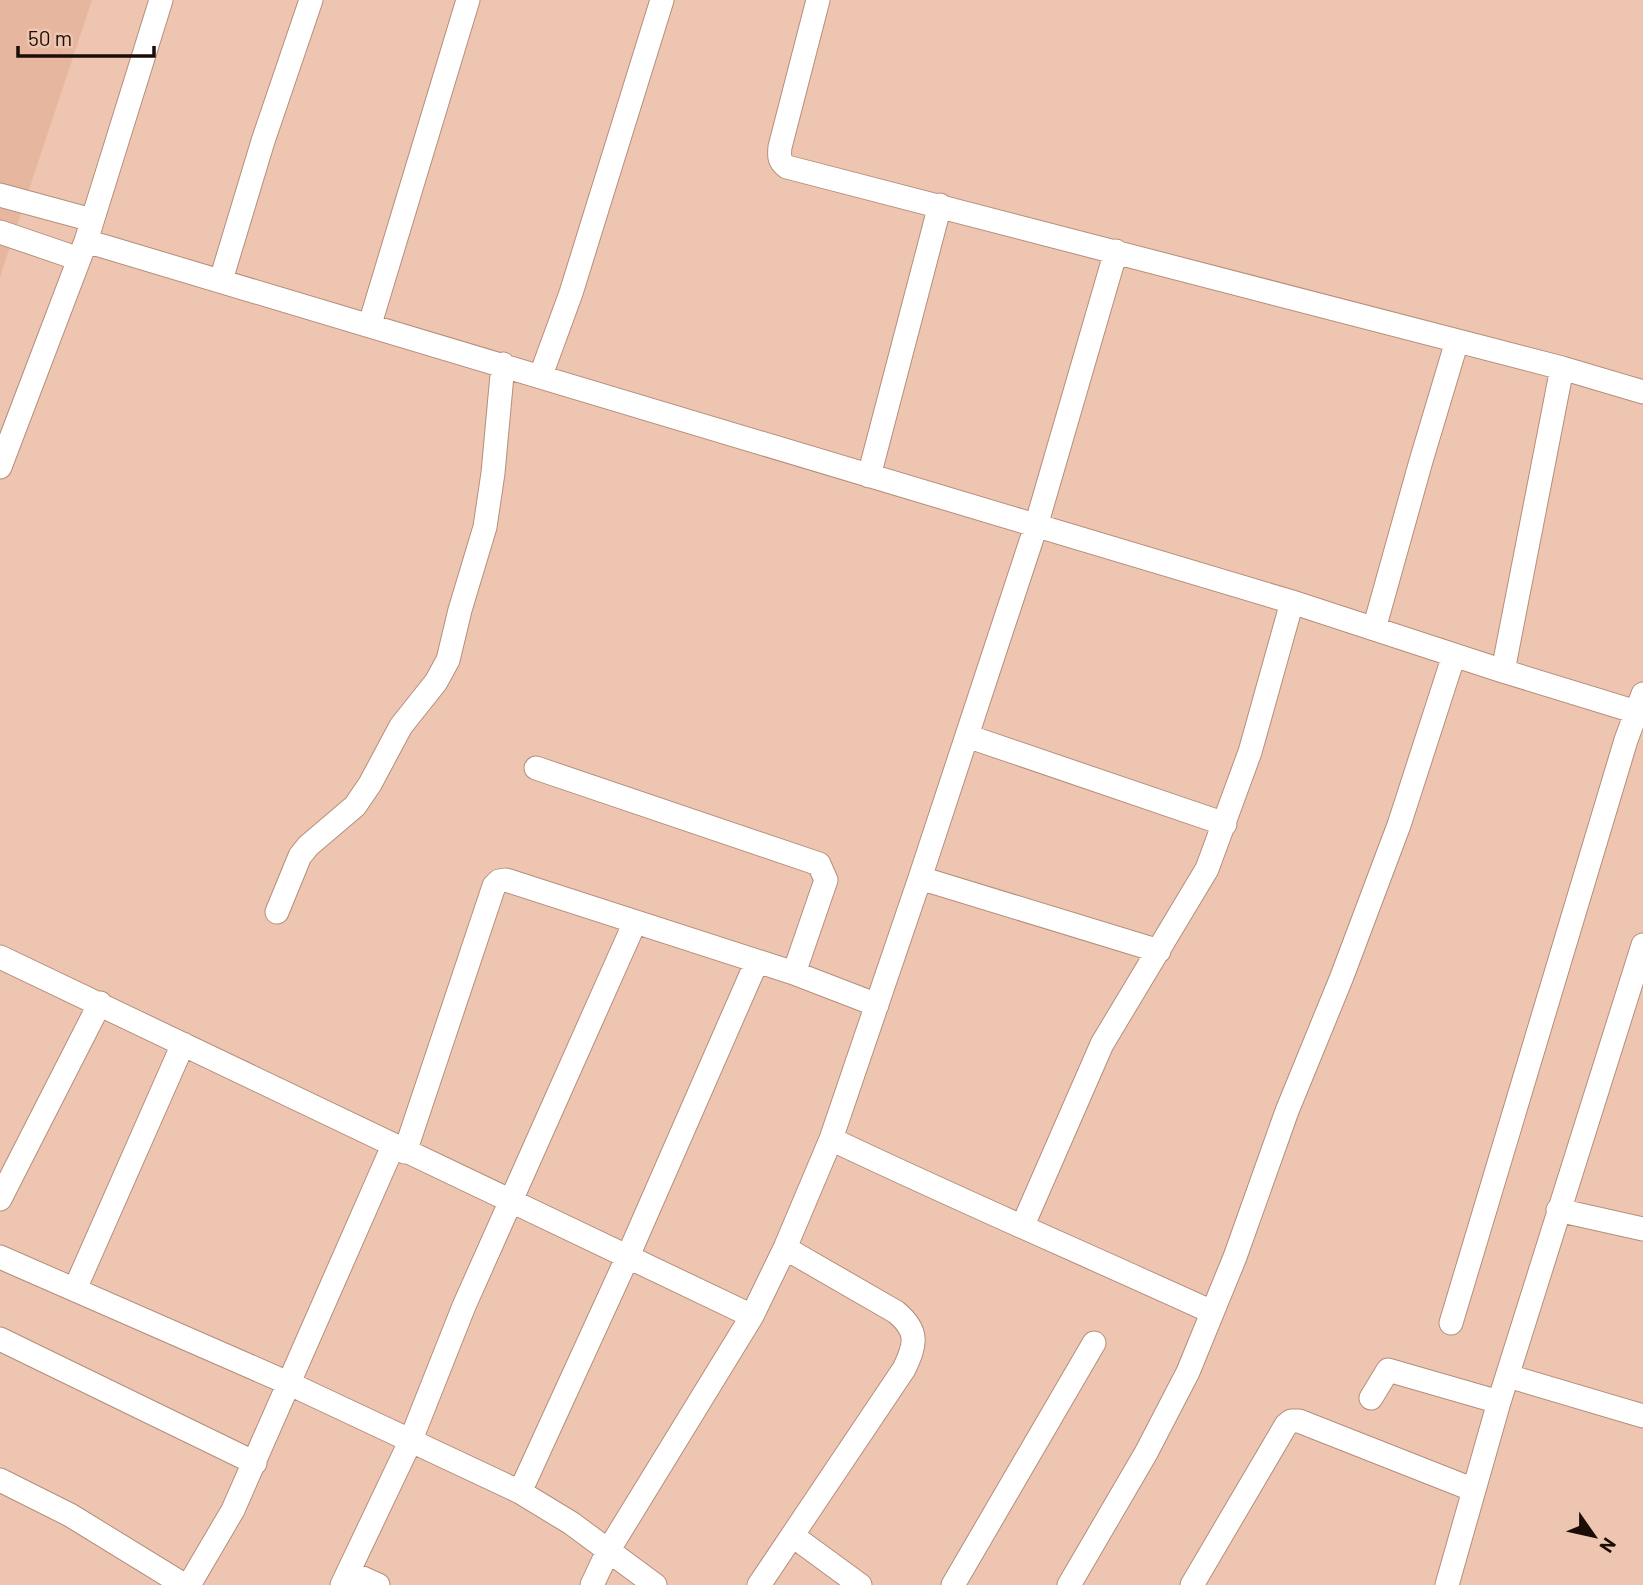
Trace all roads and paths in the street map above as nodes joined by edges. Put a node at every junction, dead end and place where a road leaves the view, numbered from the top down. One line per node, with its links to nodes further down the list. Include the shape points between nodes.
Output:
1 (161, 0): 9 (street)
2 (311, 0): 11 (street)
3 (468, 0): 12 (street)
4 (662, 0): 16 (street, via 572,293)
5 (818, 0): 7 (street, via 780,147 781,163)
6 (0, 195): 9 (street)
7 (940, 205): 10 (street); 19 (street)
8 (0, 232): 9 (street)
9 (86, 240): 11 (street); 18 (street)
10 (1116, 251): 13 (street); 20 (street)
11 (221, 280): 12 (street)
12 (370, 324): 14 (street)
13 (1457, 341): 15 (street); 22 (street)
14 (503, 365): 16 (street); 30 (street, via 485,527 448,660 401,726 355,806 299,856)
15 (1562, 368): 17 (street); 24 (street)
16 (541, 375): 19 (street)
17 (1643, 393)
18 (0, 467)
19 (869, 477): 20 (street)
20 (1036, 526): 21 (street); 26 (street)
21 (1293, 602): 22 (street); 28 (street)
22 (1374, 629): 23 (street)
23 (1454, 655): 24 (street); 51 (street, via 1399,825)
24 (1503, 671): 25 (street)
25 (1641, 706): 53 (street)
26 (967, 736): 28 (street); 29 (street)
27 (536, 768): 36 (street, via 819,864 826,880)
28 (1225, 824): 33 (street, via 1207,869)
29 (920, 878): 33 (street); 38 (street)
30 (277, 912)
31 (635, 922): 35 (street); 41 (street, via 499,881); 43 (street)
32 (1643, 945): 44 (street)
33 (1159, 951): 45 (street, via 1102,1044)
34 (0, 957): 37 (street)
35 (757, 961): 36 (street); 48 (street)
36 (794, 973): 38 (street)
37 (100, 1003): 39 (street); 42 (street)
38 (877, 1005): 40 (street)
39 (183, 1044): 41 (street); 50 (street)
40 (831, 1139): 45 (street); 47 (street)
41 (399, 1149): 43 (street); 57 (street)
42 (0, 1199)
43 (510, 1200): 48 (street); 61 (street)
44 (1558, 1210): 46 (street); 56 (street)
45 (1023, 1226): 51 (street)
46 (1643, 1230)
47 (785, 1248): 52 (street); 66 (street, via 905,1320 913,1332 914,1349)
48 (628, 1256): 52 (street); 65 (street)
49 (0, 1257): 50 (street)
50 (75, 1289): 57 (street)
51 (1212, 1312): 77 (street, via 1158,1430)
52 (752, 1317): 67 (street)
53 (1451, 1323)
54 (0, 1339): 62 (street)
55 (1094, 1343): 76 (street)
56 (1508, 1376): 59 (street); 60 (street)
57 (288, 1383): 61 (street); 62 (street)
58 (1371, 1398): 59 (street, via 1388,1370)
59 (1499, 1402): 64 (street)
60 (1643, 1416)
61 (410, 1442): 65 (street); 68 (street)
62 (255, 1463): 70 (street)
63 (0, 1480): 69 (street, via 70,1515)
64 (1474, 1490): 78 (street, via 1292,1421); 79 (street)
65 (520, 1492): 67 (street)
66 (793, 1536): 74 (street); 75 (street)
67 (608, 1551): 72 (street); 73 (street)
68 (346, 1578): 71 (street)
69 (184, 1585)
70 (190, 1585)
71 (378, 1585)
72 (592, 1585)
73 (655, 1585)
74 (759, 1585)
75 (860, 1585)
76 (953, 1585)
77 (1069, 1585)
78 (1192, 1585)
79 (1447, 1585)

